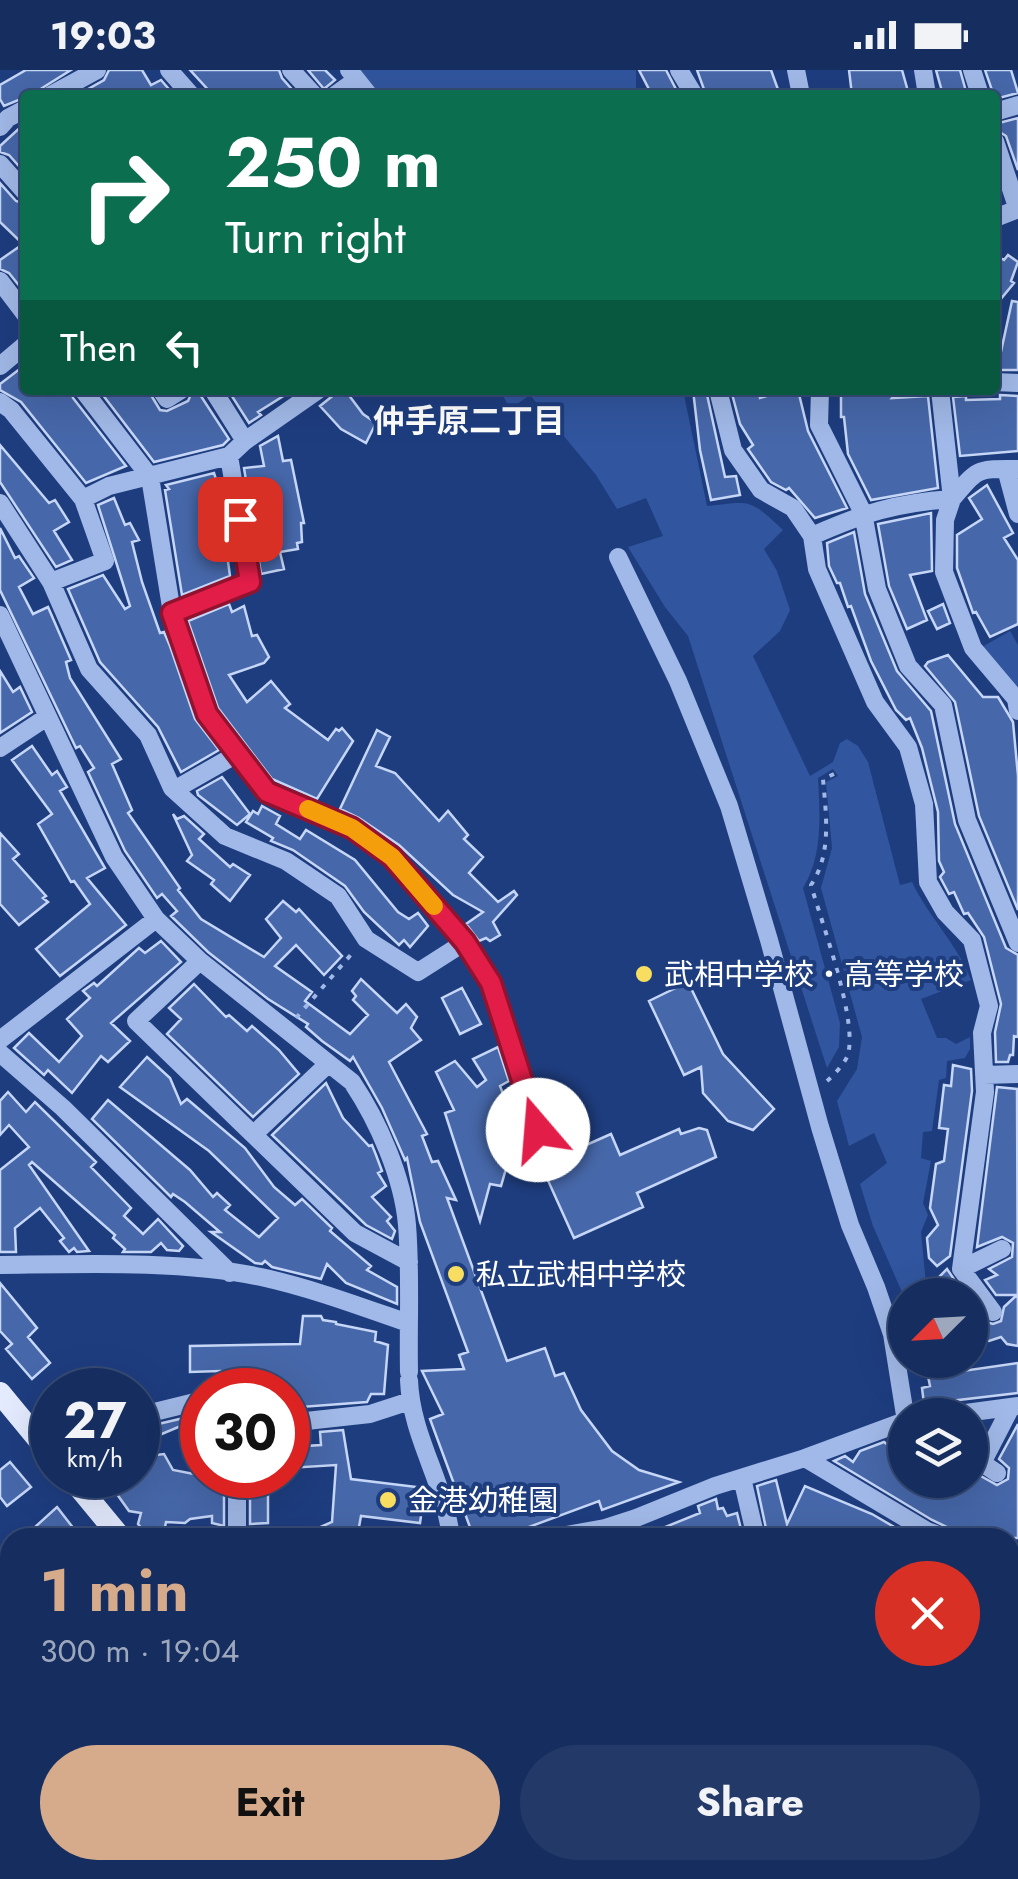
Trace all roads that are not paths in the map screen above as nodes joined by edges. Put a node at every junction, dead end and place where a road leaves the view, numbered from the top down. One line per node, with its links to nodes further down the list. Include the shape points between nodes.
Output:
1 (97, 70): 4 (street)
2 (169, 70): 5 (street)
3 (291, 70): 6 (street)
4 (69, 83)
5 (187, 90)
6 (309, 90)
7 (1000, 156): 10 (street)
8 (0, 164): 9 (street)
9 (20, 186)
10 (1018, 210)
11 (0, 281): 12 (street)
12 (20, 307)
13 (20, 350): 14 (street)
14 (0, 366)
15 (87, 395): 25 (street)
16 (216, 395): 22 (street)
17 (309, 395): 22 (street)
18 (719, 395): 32 (street, via 734,450 760,490 793,508)
19 (820, 395): 29 (street, via 819,425)
20 (941, 395): 27 (street)
21 (0, 402): 26 (street)
22 (244, 441): 23 (street)
23 (230, 456): 25 (street); 35 (street, via 250,582)
24 (1012, 469): 27 (street, via 978,471); 30 (street)
25 (150, 477): 26 (street); 35 (street)
26 (83, 499): 34 (street, via 104,561)
27 (952, 499): 29 (street); 37 (street, via 944,572 973,648)
28 (0, 503): 31 (street)
29 (864, 513): 32 (street); 44 (street, via 878,589 908,666 943,704 967,820)
30 (1018, 514)
31 (7, 528): 34 (street)
32 (812, 536): 51 (street, via 816,568 875,702 908,747 924,804 928,882 944,912 972,940 989,1006)
33 (618, 557): 62 (street, via 729,806 850,1225 892,1334)
34 (51, 582): 41 (street, via 90,669 148,735)
35 (172, 613): 40 (street, via 207,714)
36 (0, 615): 38 (street)
37 (1018, 711)
38 (47, 718): 39 (street); 42 (street, via 114,857)
39 (0, 748)
40 (236, 754): 41 (street); 43 (street, via 267,792 352,828 392,857)
41 (174, 790): 43 (street, via 226,836 286,861 338,896 366,939 418,972)
42 (156, 919): 45 (street); 46 (street)
43 (465, 942): 52 (street, via 491,983)
44 (1018, 943)
45 (200, 961): 49 (street); 53 (street, via 136,1021)
46 (0, 1040)
47 (1018, 1052): 50 (street)
48 (0, 1053): 58 (street)
49 (328, 1064): 53 (street); 55 (street, via 365,1102 396,1178)
50 (1014, 1074): 51 (street)
51 (984, 1075): 57 (street)
52 (538, 1130)
53 (254, 1134): 55 (street, via 355,1233)
54 (1002, 1250): 57 (street)
55 (409, 1262): 60 (street)
56 (0, 1265): 58 (street)
57 (961, 1269): 59 (street)
58 (230, 1273): 60 (street, via 321,1293)
59 (993, 1312)
60 (408, 1323): 63 (street)
61 (0, 1393): 66 (main road)
62 (902, 1398)
63 (410, 1401): 67 (street, via 370,1414); 76 (street)
64 (1014, 1406): 65 (street); 69 (street)
65 (988, 1410)
66 (30, 1418)
67 (310, 1420)
68 (888, 1425): 70 (street)
69 (988, 1455)
70 (805, 1458): 71 (street); 79 (street)
71 (742, 1478): 77 (street); 78 (street)
72 (88, 1498): 74 (main road)
73 (237, 1498): 75 (street)
74 (113, 1528)
75 (237, 1528)
76 (450, 1528)
77 (601, 1528)
78 (754, 1528)
79 (922, 1528)

